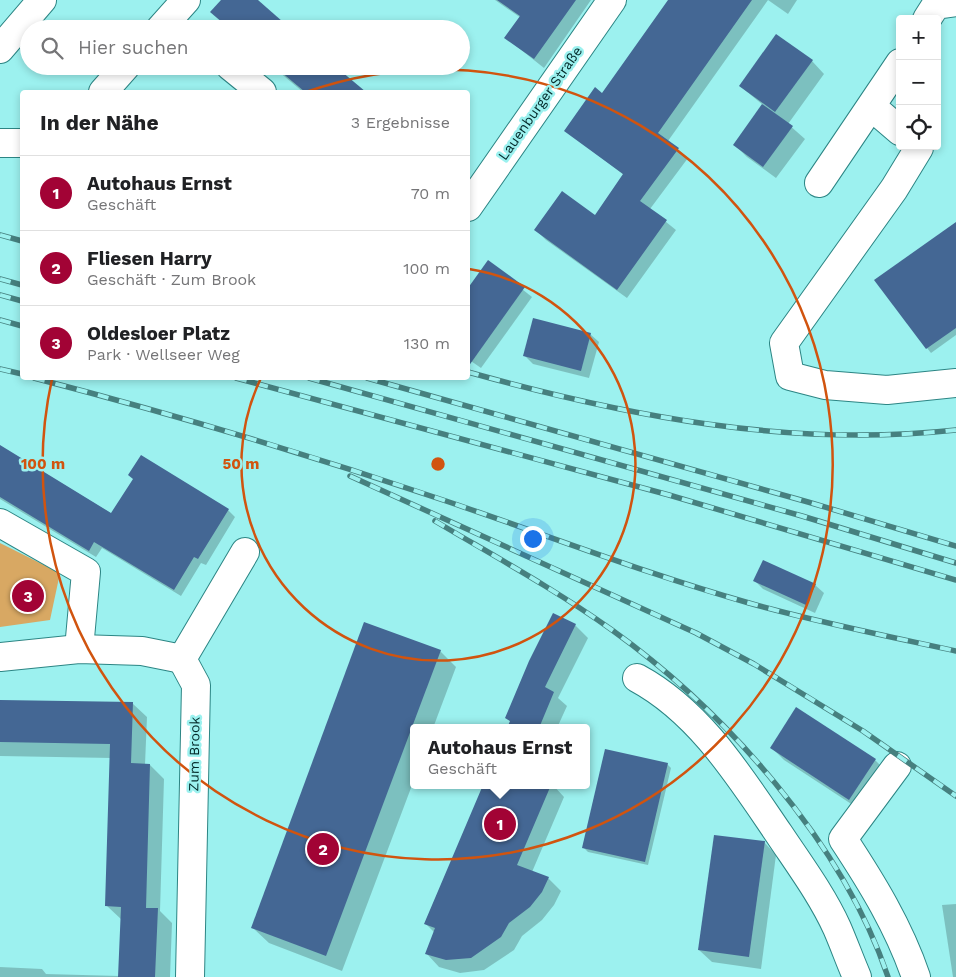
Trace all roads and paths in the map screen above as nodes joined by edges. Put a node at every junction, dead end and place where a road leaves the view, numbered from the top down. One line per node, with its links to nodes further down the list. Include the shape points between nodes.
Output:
1 (42, 0): 3 (main road)
2 (612, 0): 17 (main road, Lauenburger Straße)
3 (25, 20)
4 (20, 26): 5 (main road)
5 (0, 49)
6 (896, 69): 11 (main road)
7 (118, 75): 9 (main road)
8 (241, 75): 10 (main road)
9 (105, 90)
10 (260, 90)
11 (872, 107): 12 (main road); 16 (main road)
12 (896, 128)
13 (0, 143): 14 (main road)
14 (20, 143)
15 (918, 150): 18 (main road, via 894,189 784,342 790,376 825,385 887,390)
16 (819, 183)
17 (470, 204)
18 (956, 383)
19 (0, 523): 21 (main road, via 86,572)
20 (245, 552): 23 (main road)
21 (78, 649): 22 (main road); 23 (main road, via 142,651)
22 (0, 657)
23 (182, 659): 26 (main road, Zum Brook, via 196,685)
24 (637, 678): 27 (main road, via 656,688 683,711 718,748 804,870 837,927)
25 (897, 766): 28 (main road, via 843,839 907,949)
26 (190, 977)
27 (857, 977)
28 (916, 977)

